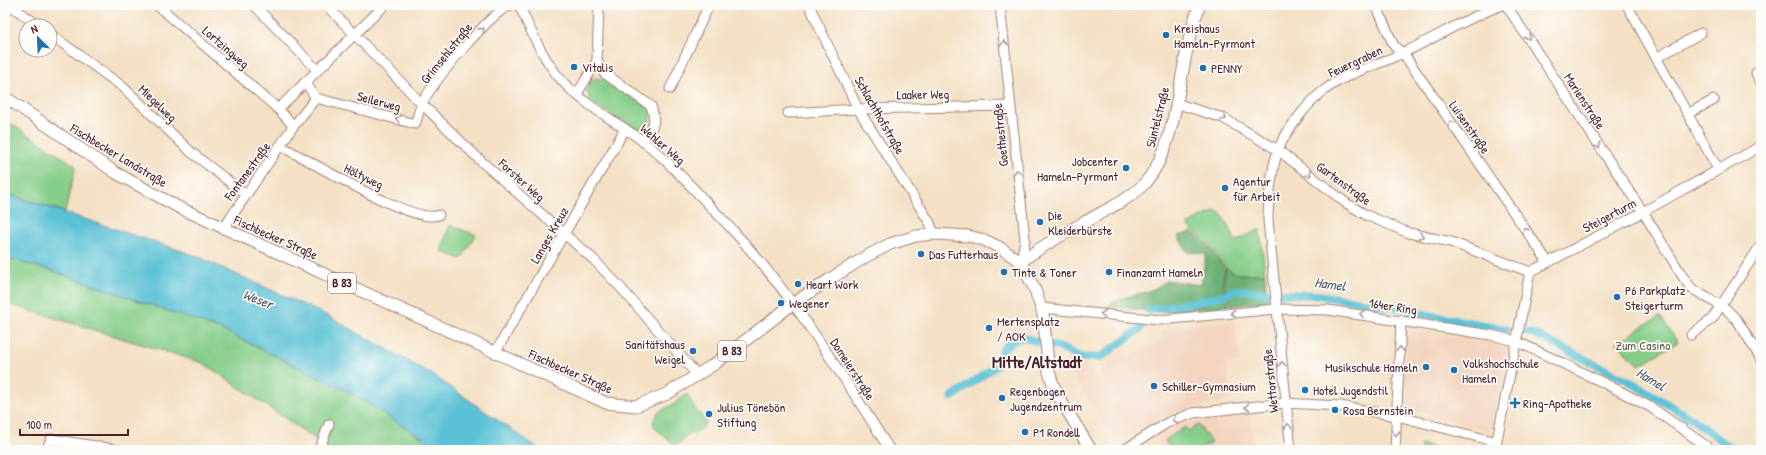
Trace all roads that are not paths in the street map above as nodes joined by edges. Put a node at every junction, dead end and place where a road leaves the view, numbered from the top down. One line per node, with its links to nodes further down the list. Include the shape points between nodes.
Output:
1 (10, 5): 17 (street); 18 (street)
2 (157, 5): 37 (street, Lortzingweg)
3 (254, 5): 25 (street)
4 (326, 5): 20 (street, Forster Weg)
5 (385, 5): 20 (street)
6 (510, 5): 35 (street, Grimsehlstraße, one-way to 6, via 453,61 491,20)
7 (519, 5): 30 (street, Wehler Weg, via 554,70)
8 (599, 5): 24 (street)
9 (709, 5): 29 (street)
10 (809, 5): 38 (street, Schlachthofstraße)
11 (1000, 5): 36 (street, Goethestraße, one-way to 11)
12 (1200, 5): 34 (main road, Süntelstraße, via 1189,38)
13 (1376, 5): 22 (street, Luisenstraße, via 1394,46)
14 (1502, 5): 22 (street, Feuergraben)
15 (1506, 5): 49 (street, Marienstraße, one-way to 49)
16 (1627, 5): 23 (street)
17 (5, 12)
18 (28, 18)
19 (1701, 33): 23 (street)
20 (354, 34): 25 (street); 35 (street, Forster Weg)
21 (58, 40): 48 (street, Miegelweg, via 123,87 191,152)
22 (1403, 53): 46 (street, Feuergraben, via 1326,89 1309,104 1282,140); 56 (street, Luisenstraße, one-way to 22)
23 (1656, 58): 40 (street)
24 (597, 61): 30 (street); 43 (street, via 604,74 651,106 654,125)
25 (316, 70): 27 (street)
26 (1756, 73): 28 (street)
27 (305, 82): 32 (street); 37 (street)
28 (1761, 82)
29 (670, 88)
30 (577, 94): 42 (street, Wehler Weg)
31 (5, 97): 51 (main road, Fischbecker Landstraße / B 83, via 116,174)
32 (316, 98): 35 (street, Seilerweg, one-way to 32, via 416,124); 41 (street, Fontanestraße)
33 (1714, 100): 40 (street)
34 (1175, 103): 46 (street, Gartenstraße, one-way to 46, via 1223,118); 55 (main road, Süntelstraße, via 1161,158 1142,186)
35 (422, 104): 53 (street, Forster Weg)
36 (1010, 106): 38 (street, Laaker Weg); 55 (street, Goethestraße, one-way to 36, via 1025,239)
37 (278, 109): 41 (street, via 291,123)
38 (858, 109): 39 (street, Laaker Weg); 52 (street, Schlachthofstraße, via 930,223)
39 (788, 112)
40 (1689, 113): 47 (street, via 1715,164)
41 (292, 128): 44 (street, Fontanestraße)
42 (625, 130): 43 (street, Wehler Weg); 53 (street, Langes Kreuz)
43 (644, 142): 58 (street, Wehler Weg, via 741,239)
44 (280, 146): 48 (street, Fontanestraße); 50 (street, Höltyweg, via 352,185 411,212 428,218)
45 (1761, 146): 47 (street, Steigerturm)
46 (1278, 150): 57 (street, Gartenstraße, one-way to 57, via 1346,203 1366,215 1409,233 1451,242); 59 (street, Feuergraben, via 1268,203)
47 (1721, 168): 49 (street, Steigerturm)
48 (245, 194): 51 (street, Fontanestraße)
49 (1642, 212): 56 (street, Steigerturm); 60 (street, Marienstraße, via 1691,288)
50 (439, 215)
51 (223, 228): 65 (main road, Fischbecker Straße / B 83)
52 (934, 234): 55 (main road, B 83, via 968,236 984,240 999,246); 58 (main road, Fischbecker Straße / B 83, via 902,239 890,244 860,259)
53 (564, 235): 65 (street, Langes Kreuz); 67 (street, Forster Weg, via 593,259 621,288)
54 (1761, 245): 60 (street)
55 (1021, 262): 61 (main road, B 83)
56 (1548, 262): 57 (street, Steigerturm)
57 (1530, 272): 64 (street)
58 (794, 303): 67 (main road, Fischbecker Straße / B 83); 75 (street, Domeierstraße)
59 (1275, 305): 61 (street, 164er Ring, one-way to 61, via 1160,320); 62 (street, 164er Ring, one-way to 59); 68 (street, Wettorstraße, one-way to 59)
60 (1721, 306): 63 (street, via 1712,319); 66 (street, Marienstraße, via 1737,320)
61 (1041, 308): 76 (main road, B 83, via 1049,372 1060,399)
62 (1401, 320): 64 (street, 164er Ring); 69 (street, one-way to 62)
63 (1691, 335)
64 (1516, 341): 71 (street); 80 (street, 164er Ring, via 1652,408)
65 (496, 353): 67 (main road, Fischbecker Straße / B 83, via 606,403 626,406 655,400)
66 (1761, 359)
67 (698, 376)
68 (1286, 403): 69 (street, via 1340,406); 77 (street, one-way to 77, via 1193,413 1167,423); 78 (street, Wettorstraße, one-way to 68)
69 (1396, 416): 71 (street); 79 (street, one-way to 79)
70 (329, 424): 74 (street)
71 (1496, 446)
72 (46, 450): 73 (street, via 51,439)
73 (120, 450)
74 (319, 450)
75 (890, 450)
76 (1091, 450)
77 (1124, 450)
78 (1291, 450)
79 (1396, 450)
80 (1712, 450)

